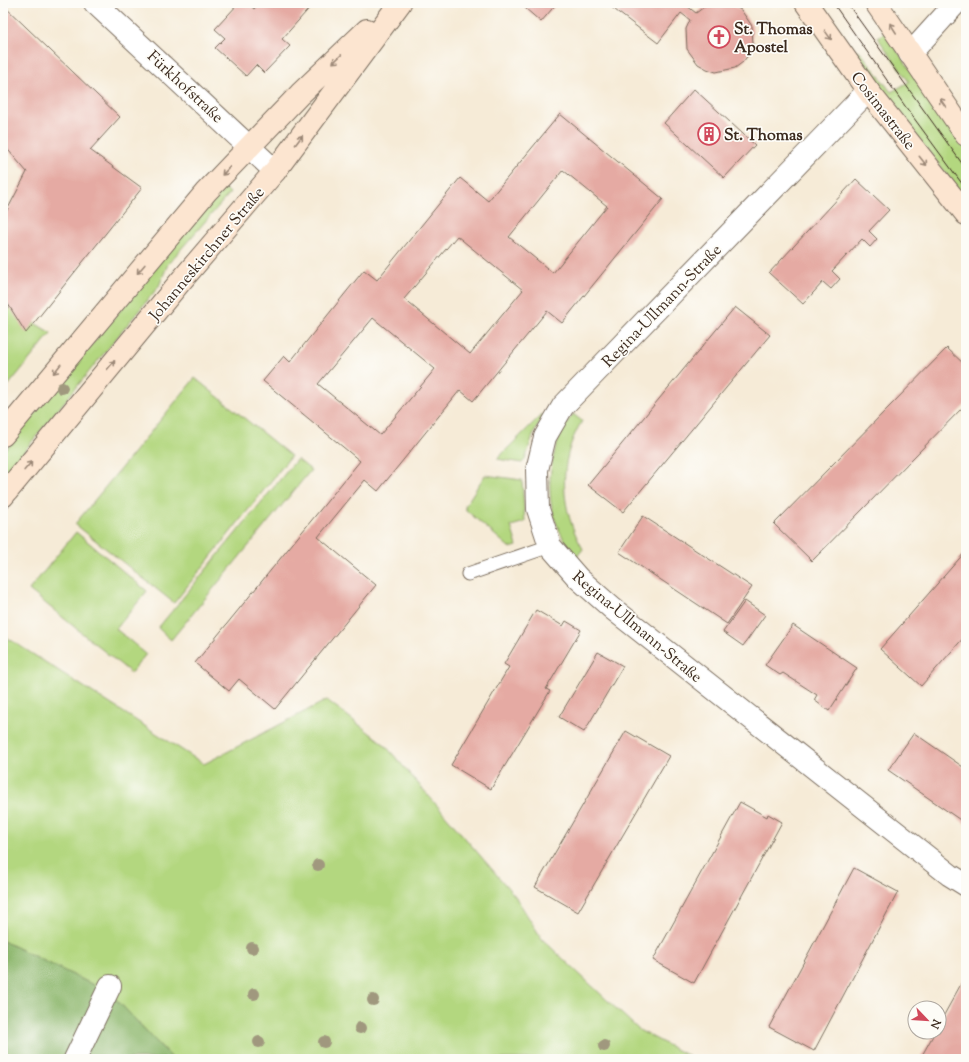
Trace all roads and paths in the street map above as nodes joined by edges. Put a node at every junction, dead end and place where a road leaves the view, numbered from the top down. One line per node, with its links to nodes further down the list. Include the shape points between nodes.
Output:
1 (95, 3): 10 (street, Fürkhofstraße)
2 (396, 3): 10 (main road, one-way to 10)
3 (400, 3): 11 (main road, Johanneskirchner Straße, one-way to 3)
4 (806, 3): 8 (main road, Cosimastraße, one-way to 8)
5 (876, 3): 7 (main road, one-way to 5)
6 (956, 3): 7 (street)
7 (910, 54): 9 (main road, one-way to 7)
8 (868, 91): 12 (main road, Cosimastraße, one-way to 12); 15 (street, Regina-Ullmann-Straße, via 562,406 546,437 537,470 538,509)
9 (966, 135)
10 (249, 146): 11 (street, Fürkhofstraße); 13 (main road, one-way to 13, via 206,192)
11 (275, 171): 14 (main road, Johanneskirchner Straße, one-way to 11)
12 (966, 214)
13 (3, 435)
14 (3, 496)
15 (550, 546): 16 (lane); 17 (street, Regina-Ullmann-Straße, via 578,578 617,612)
16 (468, 574)
17 (966, 885)
18 (110, 986): 19 (street)
19 (75, 1059)

